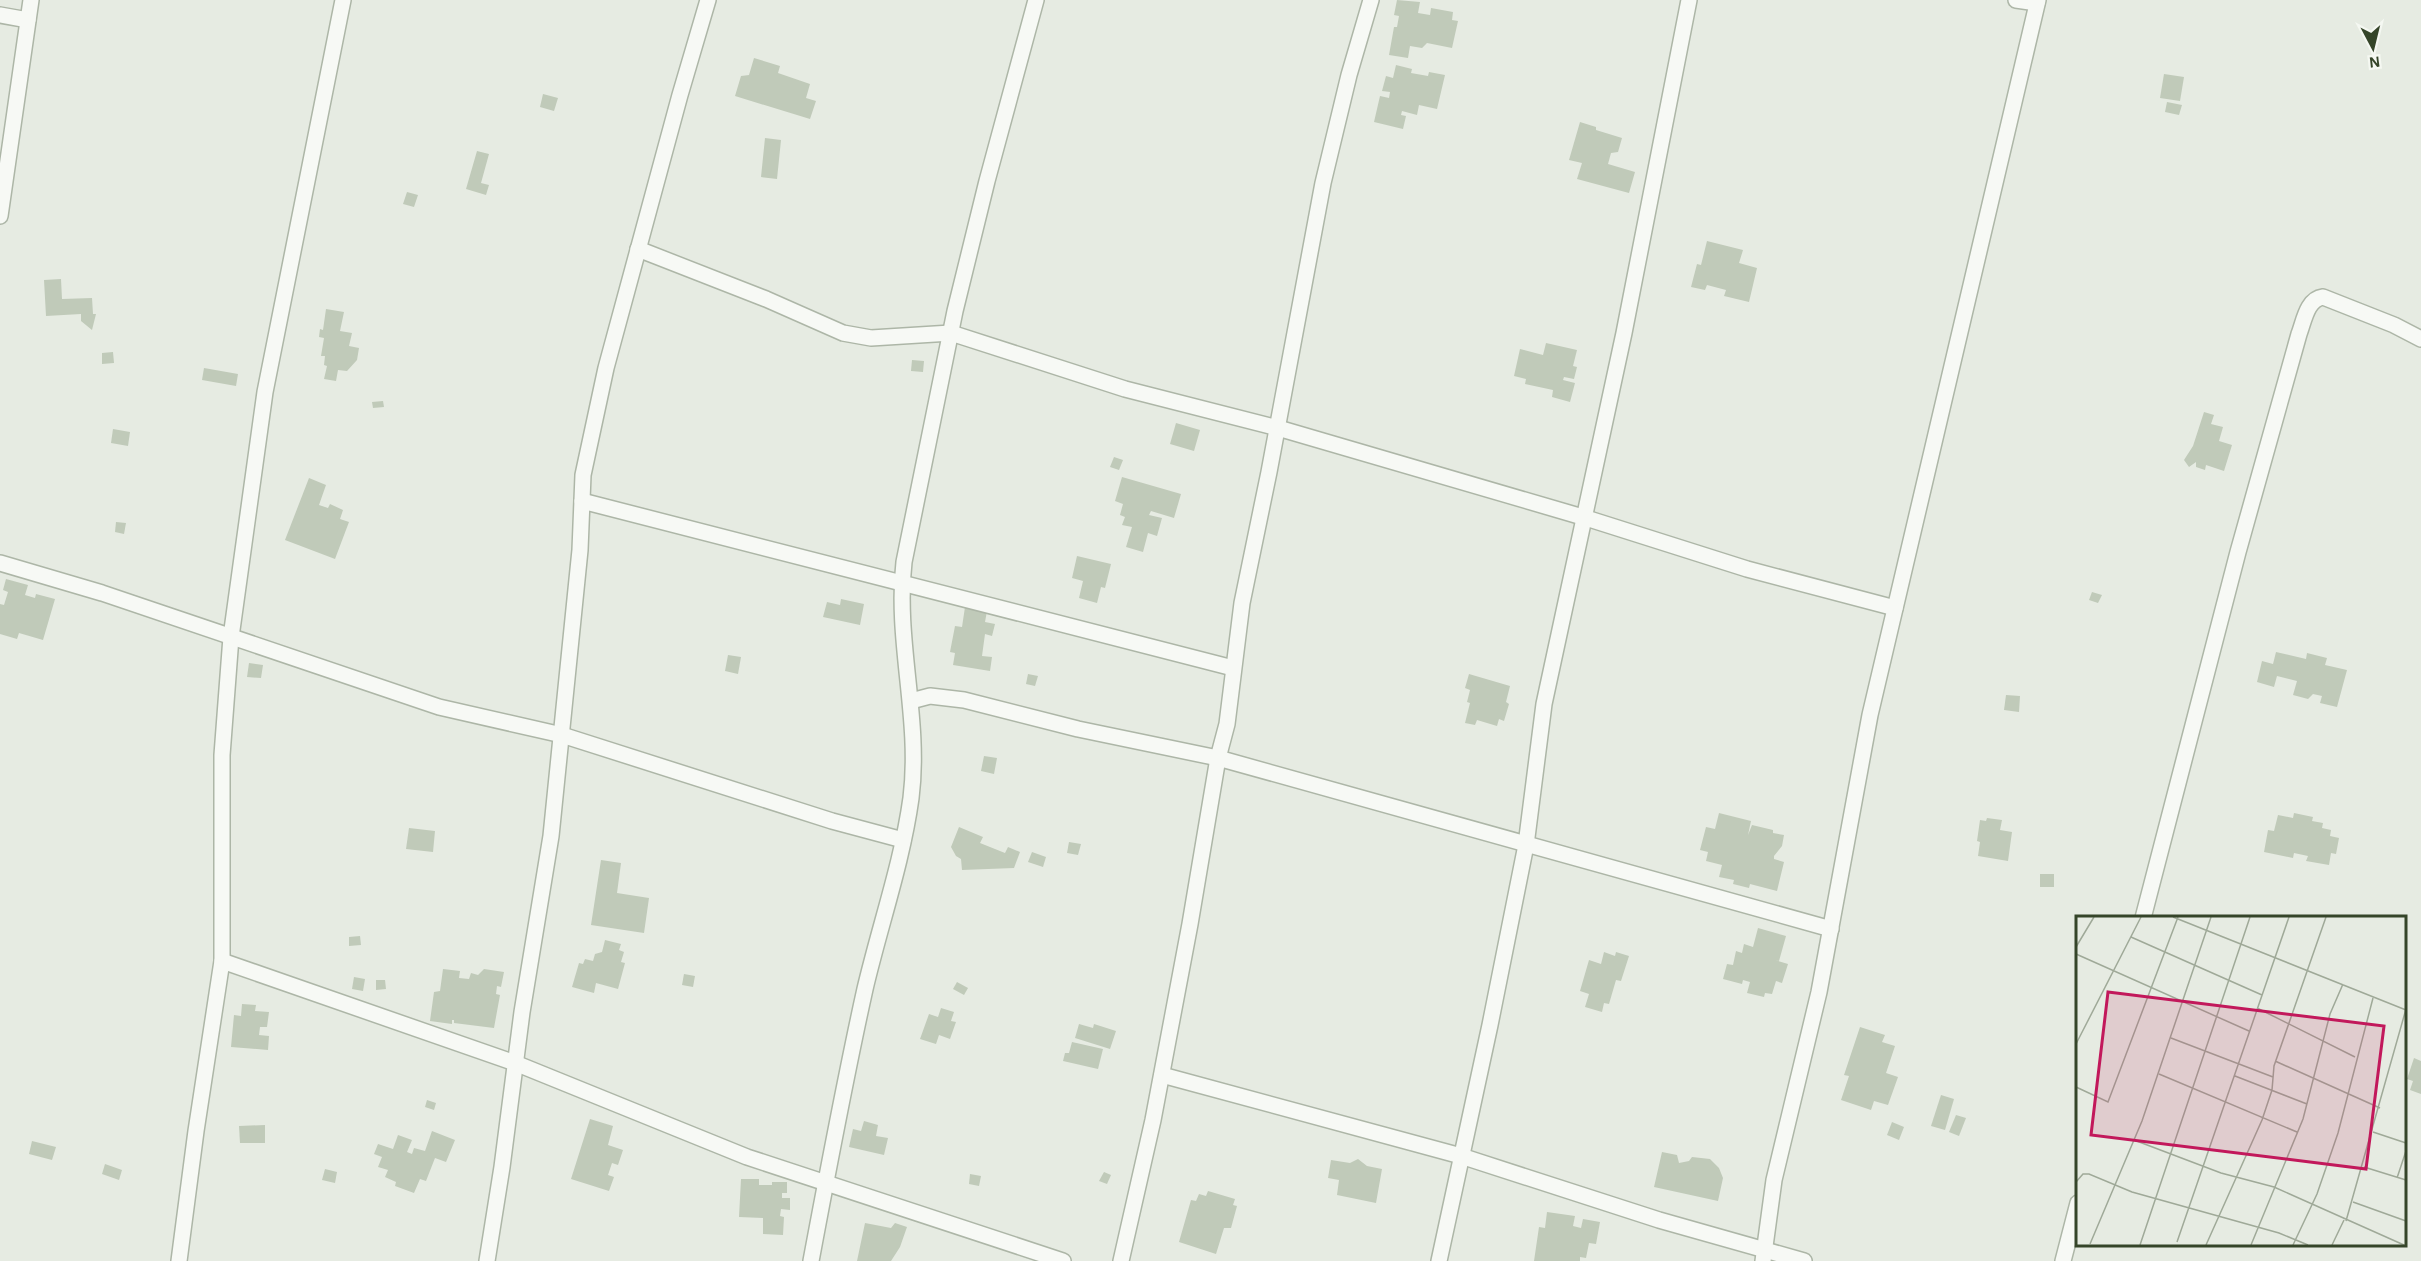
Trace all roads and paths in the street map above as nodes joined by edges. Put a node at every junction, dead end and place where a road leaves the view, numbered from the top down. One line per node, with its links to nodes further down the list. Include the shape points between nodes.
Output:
1 (31, 0): 10 (street)
2 (343, 0): 21 (street, via 265,392)
3 (708, 0): 12 (street)
4 (1036, 0): 13 (street)
5 (1371, 0): 15 (street, via 1323,183)
6 (1689, 0): 17 (street)
7 (2016, 0): 8 (street)
8 (2038, 2): 20 (street)
9 (0, 15): 10 (street)
10 (28, 20): 11 (street)
11 (0, 216)
12 (638, 249): 13 (street, via 843,333 871,338); 16 (street, via 606,368 583,475)
13 (951, 333): 15 (street, via 1125,389); 19 (street)
14 (2421, 339): 28 (street, via 2330,299 2318,297 2309,306 2238,552)
15 (1278, 428): 17 (street); 22 (street, via 1242,603)
16 (582, 501): 19 (street); 24 (street)
17 (1586, 518): 20 (street, via 1747,569); 27 (street, via 1544,704)
18 (0, 562): 21 (street)
19 (901, 584): 22 (street); 23 (street)
20 (1895, 608): 29 (street, via 1870,715)
21 (231, 637): 24 (street, via 439,707); 30 (street, via 222,755)
22 (1233, 668): 25 (street, via 1227,724)
23 (910, 701): 25 (street, via 930,696 964,700); 26 (street, via 915,749)
24 (562, 735): 26 (street); 31 (street, via 551,836)
25 (1218, 758): 27 (street); 32 (street)
26 (903, 840): 34 (street, via 866,987)
27 (1526, 845): 29 (street); 33 (street)
28 (2144, 916)
29 (1831, 928): 36 (street, via 1774,1180)
30 (222, 961): 31 (street); 37 (street)
31 (515, 1064): 34 (street, via 747,1157); 38 (street)
32 (1162, 1075): 33 (street); 41 (street)
33 (1461, 1156): 36 (street); 42 (street)
34 (826, 1183): 39 (street); 40 (street)
35 (2076, 1211): 44 (street)
36 (1764, 1255): 43 (street)
37 (179, 1261)
38 (487, 1261)
39 (811, 1261)
40 (1063, 1261)
41 (1121, 1261)
42 (1439, 1261)
43 (1804, 1261)
44 (2063, 1261)

